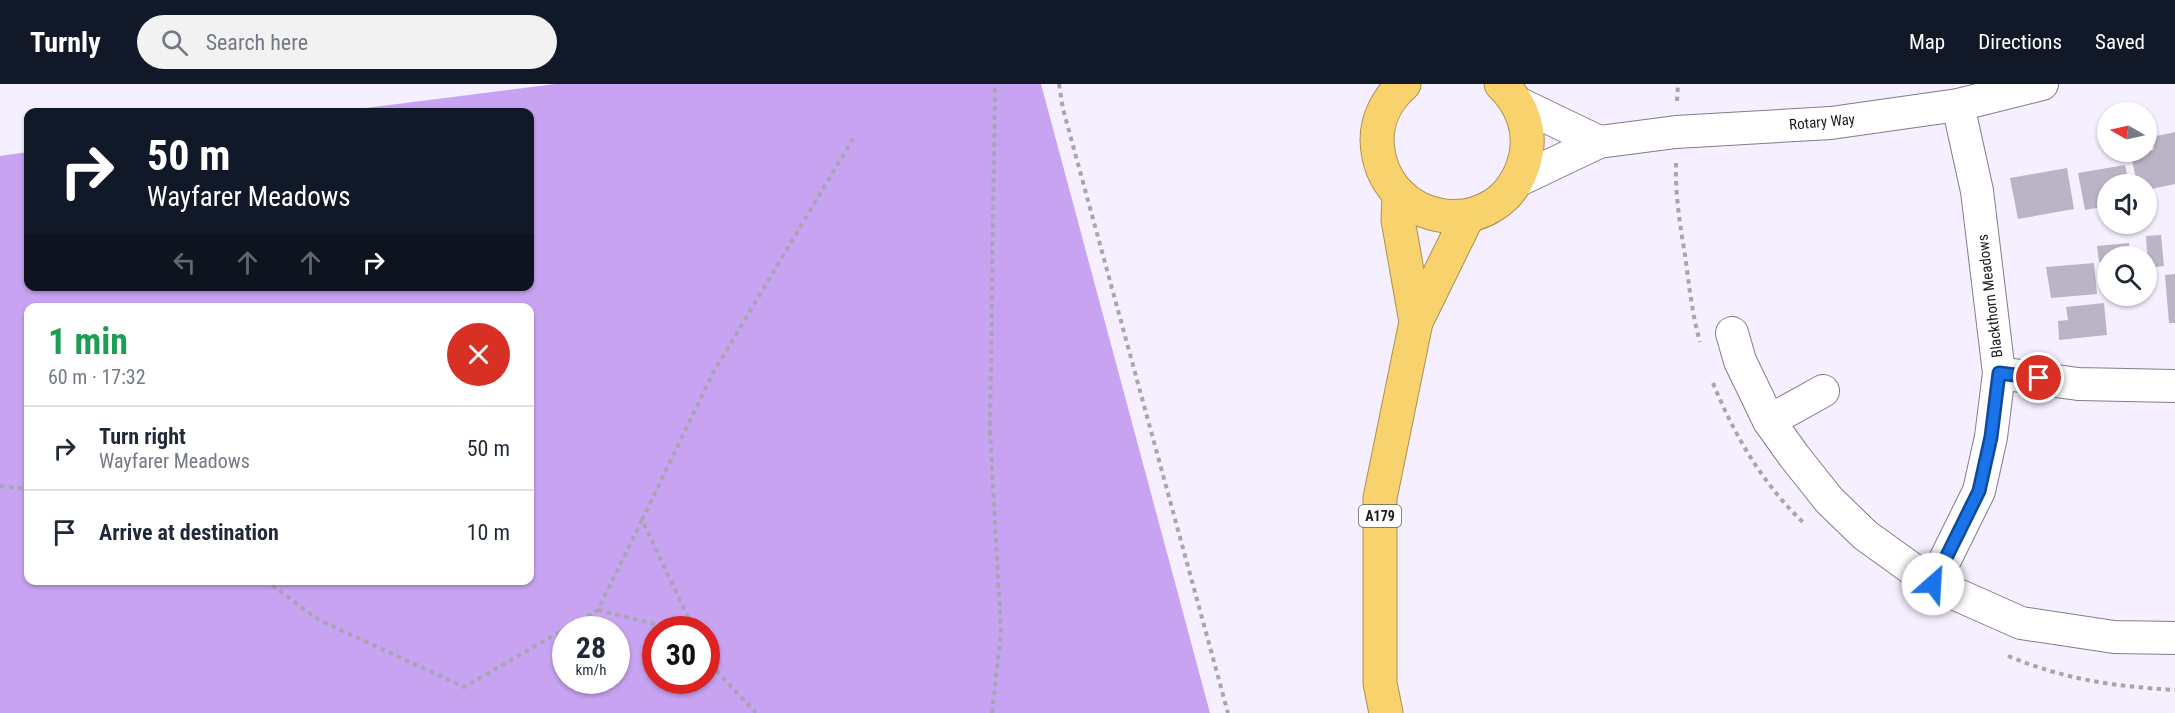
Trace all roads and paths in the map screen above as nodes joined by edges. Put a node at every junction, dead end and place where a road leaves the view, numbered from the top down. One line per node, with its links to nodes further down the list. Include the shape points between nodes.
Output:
1 (995, 84): 33 (path, via 990,431 1000,633)
2 (1059, 84): 34 (path)
3 (1404, 84): 12 (highway, via 1394,92 1383,112 1377,134 1378,156 1385,177)
4 (1678, 84): 8 (path)
5 (2042, 84): 7 (street, Rotary Way)
6 (1509, 94): 10 (street); 11 (highway, via 1526,126 1527,149)
7 (1958, 105): 10 (street, Rotary Way, via 1831,123 1676,132); 16 (street, Blackthorn Meadows, via 1977,191)
8 (1677, 111)
9 (854, 137): 22 (path, via 713,373)
10 (1599, 142): 11 (street, Rotary Way)
11 (1515, 182): 13 (highway, via 1490,207)
12 (1399, 196): 13 (highway, via 1424,212); 14 (highway, via 1398,219)
13 (1468, 216): 14 (highway)
14 (1416, 322): 35 (highway, A179, via 1380,498 1380,684)
15 (1732, 333): 19 (street, via 1740,361)
16 (1999, 373): 17 (street, via 2078,384); 23 (street, Blackthorn Meadows, via 1979,491)
17 (2175, 386)
18 (1823, 391): 19 (street)
19 (1769, 421): 23 (street, via 1829,500 1865,535)
20 (0, 486): 21 (path)
21 (24, 489)
22 (642, 520): 25 (path); 26 (path)
23 (1933, 584): 28 (street, via 2021,623 2114,637)
24 (272, 585): 25 (path, via 319,620 464,687)
25 (598, 610): 27 (path)
26 (687, 616)
27 (642, 621)
28 (2175, 638)
29 (2008, 656): 31 (path, via 2078,680)
30 (720, 675): 32 (path)
31 (2175, 690)
32 (756, 713)
33 (992, 713)
34 (1228, 713)
35 (1386, 713)

